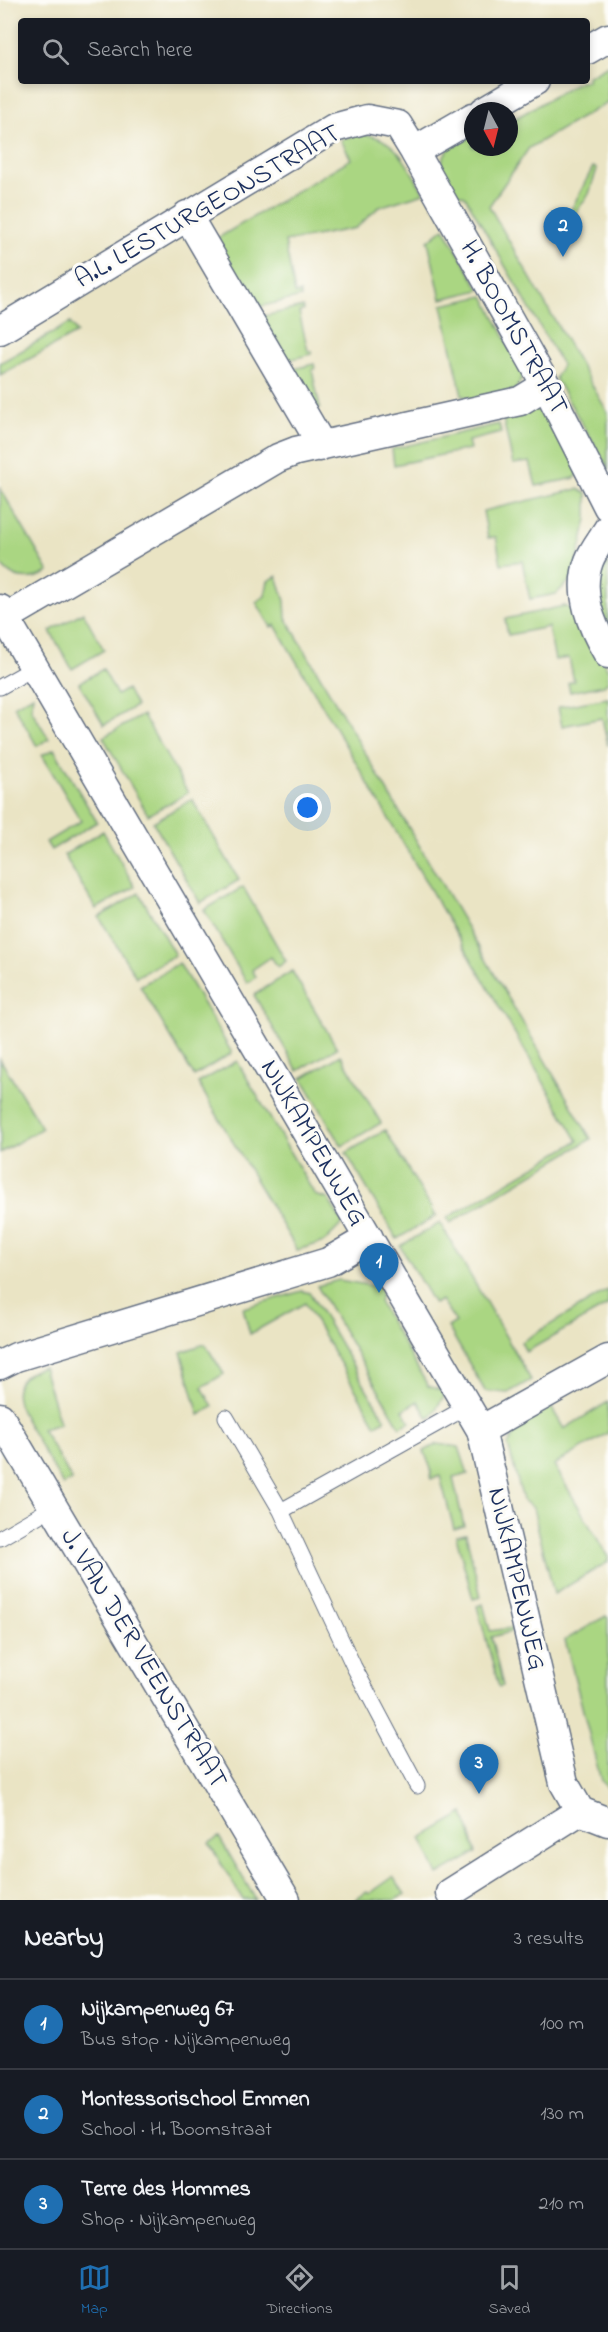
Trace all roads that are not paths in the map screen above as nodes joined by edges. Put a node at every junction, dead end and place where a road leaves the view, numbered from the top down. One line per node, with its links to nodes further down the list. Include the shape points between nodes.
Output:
1 (608, 38): 2 (street)
2 (590, 48)
3 (530, 84): 4 (street)
4 (499, 102)
5 (464, 122): 6 (street)
6 (414, 152): 7 (street, A.L. LESTURGEONSTRAAT, via 398,124 367,119 334,128); 9 (street, H. BOOMSTRAAT)
7 (187, 215): 8 (street, A.L. LESTURGEONSTRAAT); 10 (street, via 316,435)
8 (0, 330)
9 (546, 385): 10 (street, via 520,401); 11 (street, H. BOOMSTRAAT)
10 (319, 447): 13 (street, via 278,458)
11 (608, 507)
12 (608, 529): 14 (street, via 588,561 585,592 591,626)
13 (3, 613): 15 (street, NIJKAMPENWEG)
14 (608, 654)
15 (34, 668): 16 (lane); 17 (street, NIJKAMPENWEG)
16 (0, 687)
17 (369, 1238): 19 (street, via 328,1262); 22 (street, NIJKAMPENWEG)
18 (608, 1359): 22 (street)
19 (0, 1365)
20 (0, 1417): 23 (street, J. VAN DER VEENSTRAAT)
21 (226, 1417): 24 (lane)
22 (474, 1419): 24 (lane); 27 (street, NIJKAMPENWEG, via 564,1783)
23 (53, 1507): 25 (lane); 30 (street, J. VAN DER VEENSTRAAT)
24 (281, 1511): 26 (lane, via 354,1667)
25 (0, 1538)
26 (417, 1786)
27 (580, 1811): 28 (street); 29 (street)
28 (608, 1822)
29 (448, 1898)
30 (286, 1900)

